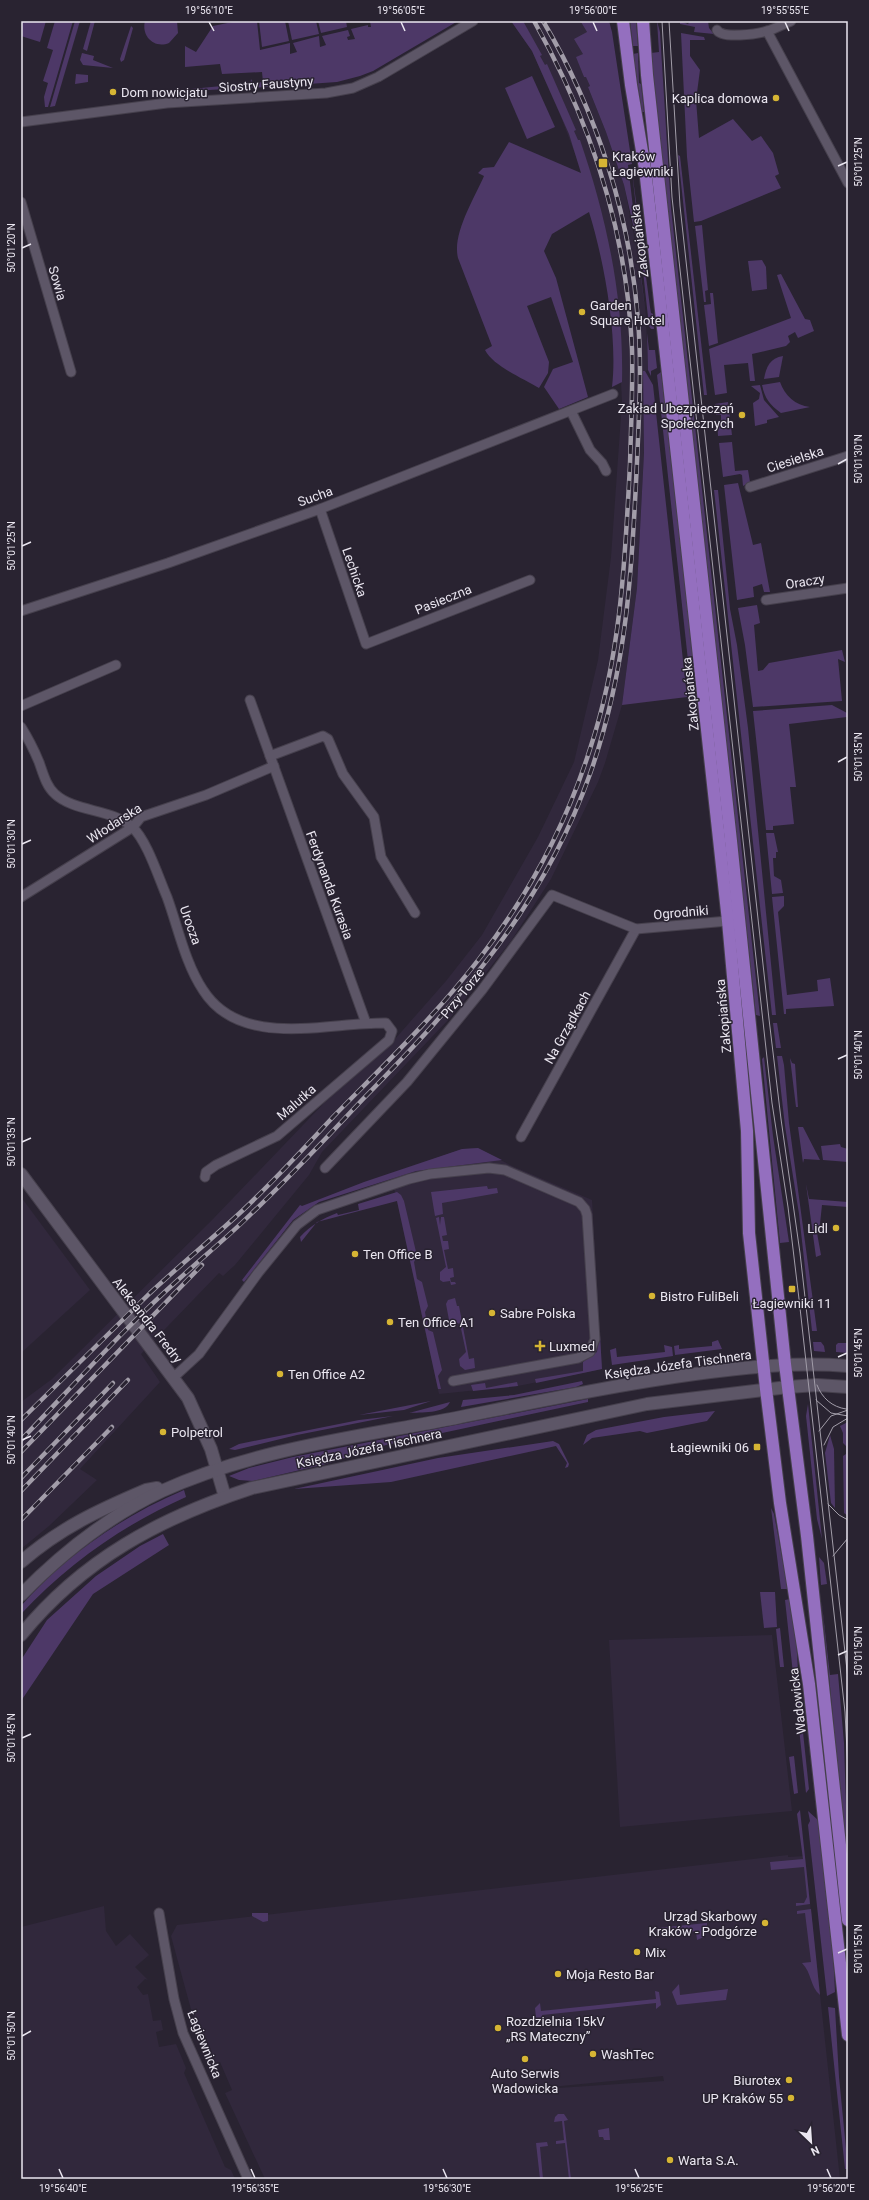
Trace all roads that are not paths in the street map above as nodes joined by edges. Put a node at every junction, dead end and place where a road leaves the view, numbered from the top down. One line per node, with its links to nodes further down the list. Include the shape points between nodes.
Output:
1 (473, 21): 7 (street, Siostry Faustyny, via 378,77 353,88 326,93 167,103)
2 (623, 21): 32 (main road, Zakopiańska, via 645,169)
3 (643, 21): 40 (main road, Zakopiańska)
4 (791, 21): 6 (street)
5 (717, 30): 6 (street, via 721,34 737,35)
6 (768, 31): 8 (street)
7 (21, 122)
8 (848, 183)
9 (21, 202): 10 (street, Sowia)
10 (71, 372)
11 (613, 394): 12 (street, Sucha)
12 (571, 411): 14 (street, via 590,450); 16 (street, Sucha)
13 (848, 456): 15 (street, Ciesielska)
14 (606, 471)
15 (750, 487)
16 (320, 509): 20 (street, Sucha, via 168,563); 21 (street, Lechicka)
17 (530, 580): 21 (street, Pasieczna)
18 (848, 588): 19 (street, Oraczy)
19 (766, 600)
20 (21, 611)
21 (366, 644)
22 (116, 665): 24 (street)
23 (250, 700): 27 (street, Ferdynanda Kurasia)
24 (21, 706)
25 (21, 727): 26 (street)
26 (25, 742): 29 (street, via 55,795)
27 (270, 756): 28 (street, Ferdynanda Kurasia); 31 (street, via 321,737 328,739 343,774 374,817 377,847 381,857)
28 (274, 766): 29 (street, Włodarska, via 206,795 141,817); 34 (street, Ferdynanda Kurasia)
29 (132, 827): 30 (street, Włodarska); 34 (street, Urocza, via 158,874 198,982 211,1001 221,1010 240,1021 274,1029)
30 (21, 897)
31 (415, 912)
32 (728, 921): 33 (street, Ogrodniki); 41 (main road, Zakopiańska, via 747,1131 749,1233)
33 (636, 929): 36 (street, Na Grządkach); 37 (street, Przy Torze, via 552,895 482,990 417,1069)
34 (366, 1023): 35 (street, Urocza, via 386,1023)
35 (392, 1031): 39 (street, Malutka, via 389,1040 297,1121 277,1136 216,1165 206,1172)
36 (521, 1137)
37 (325, 1168)
38 (21, 1174): 43 (main road, Aleksandra Fredry, via 137,1332)
39 (205, 1177)
40 (785, 1364): 41 (main road, Księdza Józefa Tischnera); 42 (main road, Księdza Józefa Tischnera); 45 (main road, Wadowicka)
41 (763, 1366): 47 (main road, Wadowicka); 48 (main road, Księdza Józefa Tischnera, via 611,1387 314,1444)
42 (848, 1366)
43 (174, 1377): 44 (street, via 199,1354 258,1273 297,1225 317,1210 409,1179 430,1174 489,1168 504,1170 579,1202 586,1209 587,1215 595,1339 590,1352 578,1358); 48 (main road, Aleksandra Fredry, via 188,1398)
44 (453, 1381)
45 (788, 1387): 46 (main road, Księdza Józefa Tischnera); 47 (main road, Księdza Józefa Tischnera); 55 (main road, Wadowicka, via 807,1536)
46 (848, 1387)
47 (766, 1389): 50 (main road, Księdza Józefa Tischnera, via 631,1408 308,1475); 56 (main road, Wadowicka, via 780,1503 808,1677)
48 (218, 1469): 49 (main road, Księdza Józefa Tischnera); 50 (main road, Aleksandra Fredry)
49 (178, 1484): 51 (main road, via 146,1490 101,1508 62,1529); 52 (main road, Księdza Józefa Tischnera, via 140,1502 98,1528 57,1561)
50 (225, 1497): 53 (main road, Księdza Józefa Tischnera, via 167,1520 115,1549 62,1591)
51 (21, 1562)
52 (21, 1595)
53 (21, 1636)
54 (159, 1913): 57 (street, Łagiewnicka, via 174,1999 183,2032)
55 (848, 1920)
56 (848, 2035)
57 (248, 2179)

